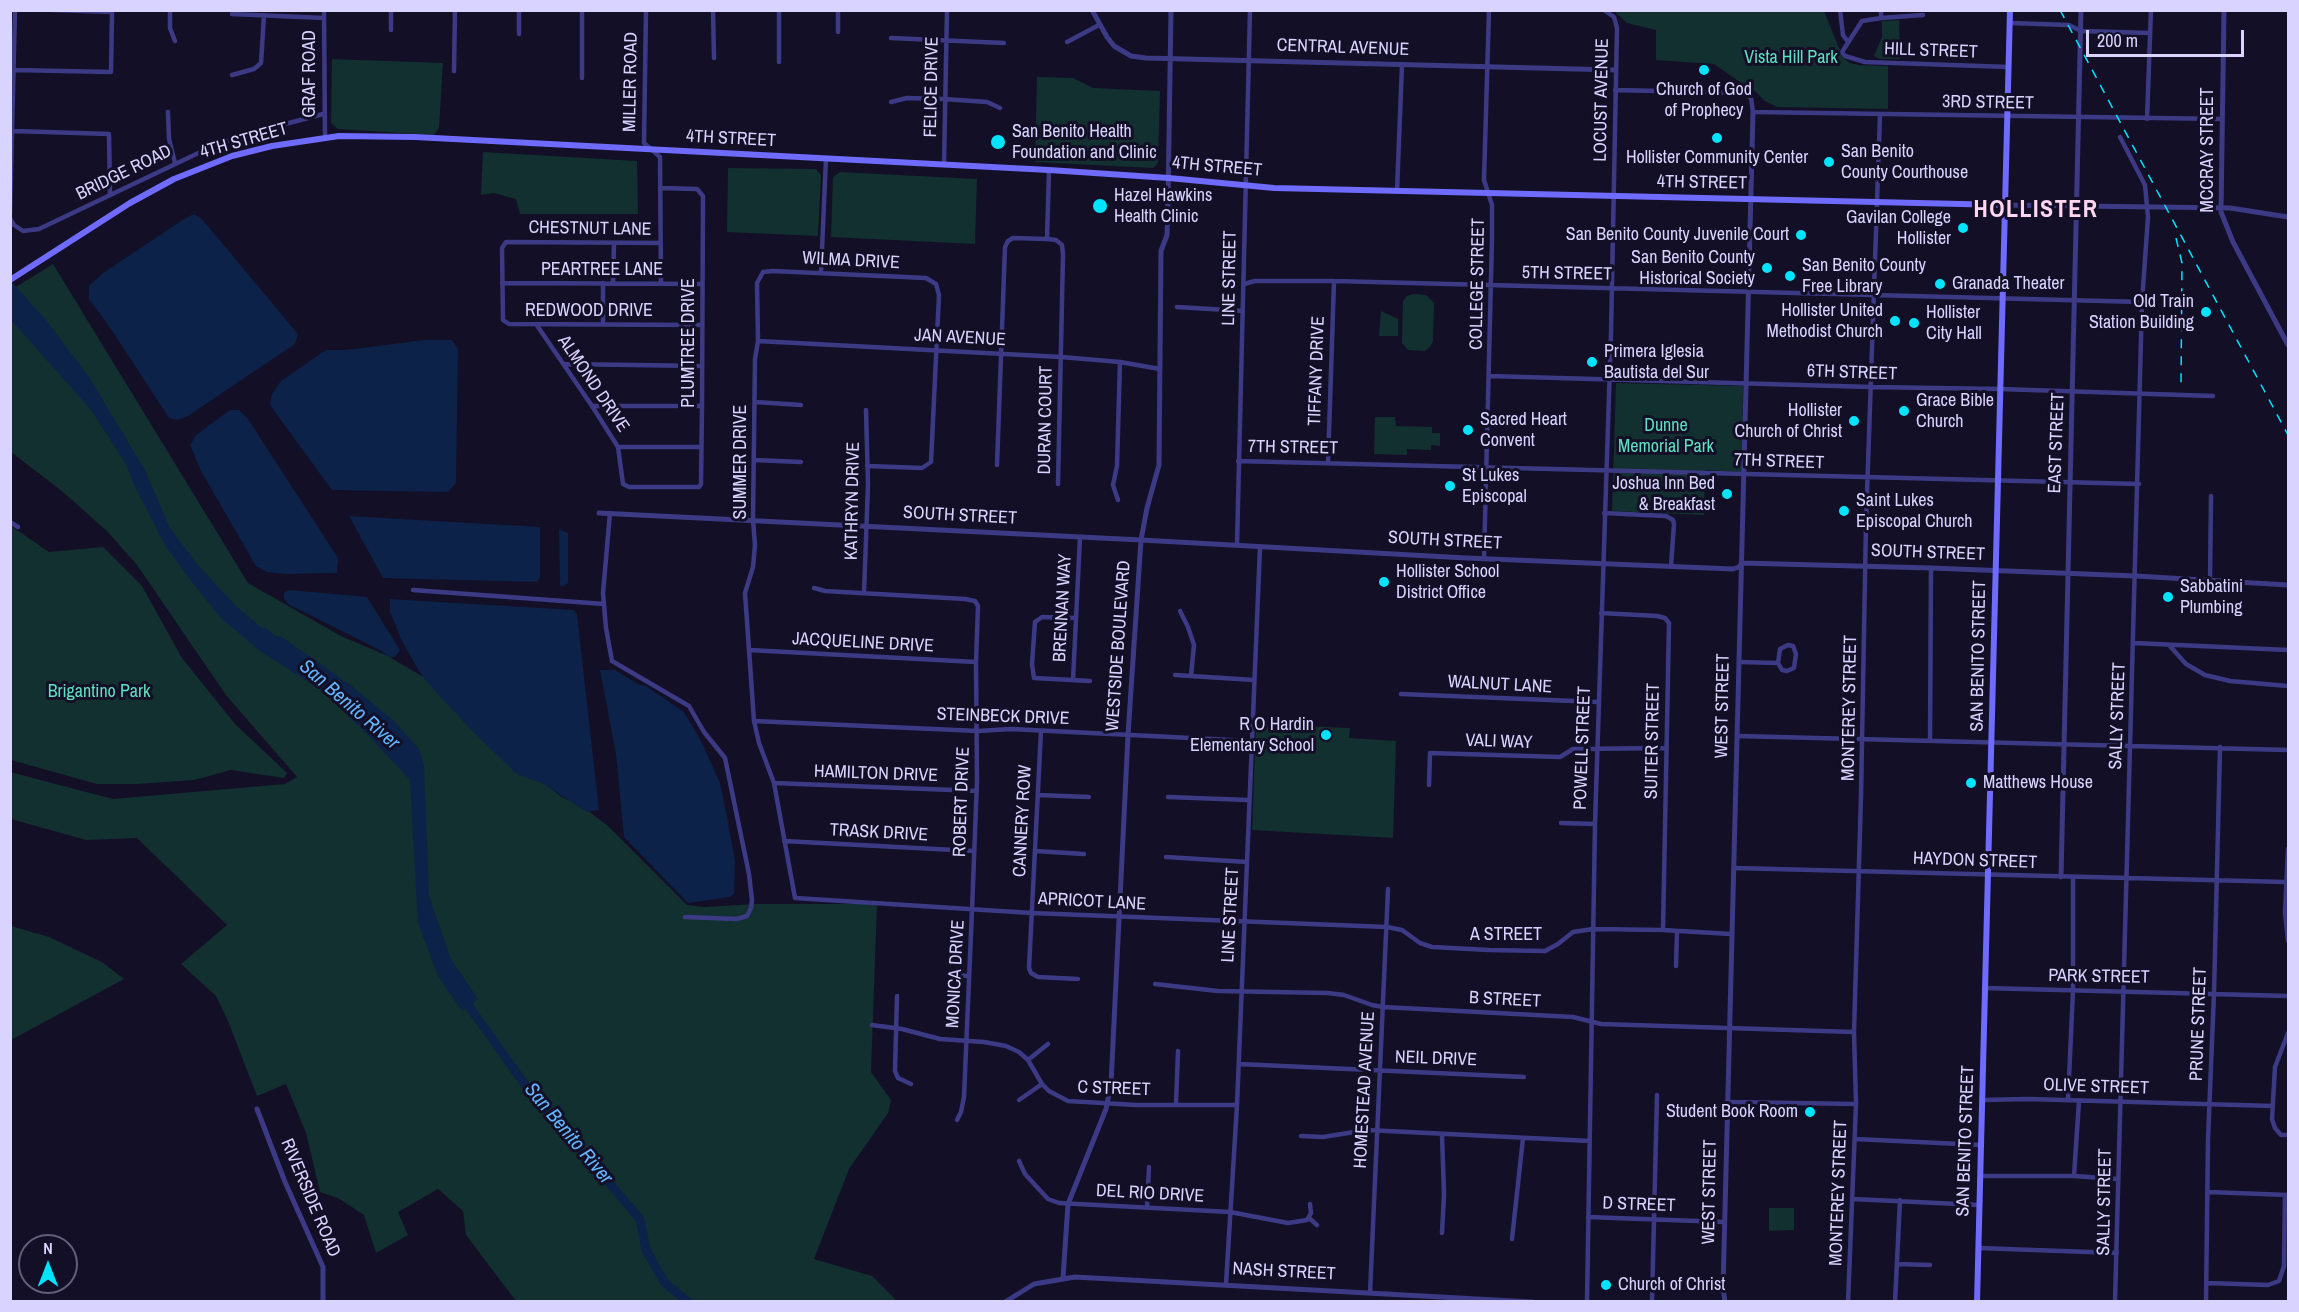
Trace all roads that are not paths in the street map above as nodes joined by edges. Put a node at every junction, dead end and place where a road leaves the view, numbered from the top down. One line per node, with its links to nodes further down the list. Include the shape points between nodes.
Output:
1 (15, 10): 50 (street)
2 (53, 10): 50 (street, via 112,12 111,72)
3 (170, 10): 38 (street)
4 (324, 10): 28 (street, GRAF ROAD)
5 (391, 10): 32 (street)
6 (455, 10): 52 (street)
7 (519, 10): 36 (street)
8 (582, 10): 54 (street)
9 (646, 10): 70 (street, MILLER ROAD, via 644,143)
10 (713, 10): 43 (street)
11 (779, 10): 46 (street)
12 (838, 10): 34 (street)
13 (947, 10): 39 (street, FELICE DRIVE)
14 (1092, 10): 31 (street, CENTRAL AVENUE)
15 (1171, 10): 44 (street, WESTSIDE BOULEVARD)
16 (1250, 10): 45 (street, LINE STREET)
17 (1489, 10): 48 (street, COLLEGE STREET)
18 (1604, 10): 51 (street, LOCUST AVENUE, via 1617,22)
19 (1840, 10): 41 (street, via 1843,35)
20 (1881, 10): 29 (street)
21 (2010, 10): 30 (main road, SAN BENITO STREET)
22 (2081, 10): 33 (street, EAST STREET)
23 (2151, 10): 35 (street)
24 (2224, 10): 66 (street, MCCRAY STREET)
25 (232, 14): 26 (street)
26 (264, 15): 28 (street); 53 (street, via 261,63)
27 (1923, 15): 29 (street)
28 (324, 18): 61 (street, GRAF ROAD)
29 (1881, 18): 41 (street, via 1862,21)
30 (2010, 23): 33 (street, via 2068,25); 49 (main road, SAN BENITO STREET)
31 (1100, 25): 40 (street); 44 (street, CENTRAL AVENUE, via 1111,42 1125,53)
32 (391, 30)
33 (2081, 30): 35 (street); 64 (street, EAST STREET)
34 (838, 32)
35 (2151, 33): 65 (street)
36 (519, 34)
37 (891, 38): 39 (street)
38 (175, 40)
39 (947, 42): 42 (street); 56 (street, FELICE DRIVE)
40 (1067, 42)
41 (1848, 42): 49 (street, HILL STREET, via 1842,52 1865,62)
42 (1004, 43)
43 (714, 58)
44 (1170, 58): 45 (street, CENTRAL AVENUE); 75 (street, WESTSIDE BOULEVARD)
45 (1249, 60): 47 (street, CENTRAL AVENUE); 76 (street, LINE STREET)
46 (779, 62)
47 (1402, 64): 48 (street, CENTRAL AVENUE); 78 (street)
48 (1486, 67): 51 (street, CENTRAL AVENUE); 79 (street, COLLEGE STREET, via 1484,180)
49 (2009, 67): 63 (main road, SAN BENITO STREET)
50 (15, 70): 67 (street)
51 (1615, 70): 55 (street, LOCUST AVENUE)
52 (454, 71)
53 (232, 75)
54 (582, 78)
55 (1615, 90): 60 (street, via 1744,93 1751,98); 81 (street, LOCUST AVENUE)
56 (944, 99): 57 (street, via 907,98); 58 (street, via 987,102); 73 (street, FELICE DRIVE)
57 (891, 102)
58 (1000, 108)
59 (168, 112): 72 (street)
60 (1753, 112): 62 (street, 3RD STREET); 82 (street, WEST STREET)
61 (323, 114): 68 (street, GRAF ROAD); 72 (street, BRIDGE ROAD, via 244,135)
62 (1880, 115): 63 (street, 3RD STREET); 83 (street, MONTEREY STREET)
63 (2007, 117): 64 (street, 3RD STREET); 84 (main road, SAN BENITO STREET)
64 (2080, 118): 65 (street, 3RD STREET); 85 (street, EAST STREET)
65 (2146, 119): 66 (street, 3RD STREET)
66 (2222, 119): 87 (street, MCCRAY STREET)
67 (14, 131): 80 (street, via 109,134); 88 (street)
68 (325, 137): 70 (main road, 4TH STREET, via 415,137); 96 (main road, 4TH STREET, via 232,156 174,179)
69 (2120, 138): 86 (street, SALLY STREET, via 2145,185)
70 (651, 150): 71 (main road, 4TH STREET); 77 (street, MILLER ROAD, via 660,157)
71 (826, 158): 73 (main road, 4TH STREET); 95 (street)
72 (175, 163): 80 (street, BRIDGE ROAD)
73 (944, 165): 74 (main road, 4TH STREET)
74 (1049, 170): 75 (main road, 4TH STREET); 91 (street)
75 (1169, 178): 76 (main road, 4TH STREET); 124 (street, WESTSIDE BOULEVARD, via 1167,235 1161,251)
76 (1246, 185): 78 (main road, 4TH STREET); 103 (street, LINE STREET)
77 (660, 188): 93 (street); 102 (street, PLUMTREE DRIVE, via 701,191)
78 (1397, 190): 79 (main road, 4TH STREET)
79 (1488, 193): 81 (main road, 4TH STREET); 104 (street, COLLEGE STREET, via 1492,208)
80 (110, 195): 90 (street, BRIDGE ROAD, via 39,229 23,231)
81 (1613, 196): 82 (main road, 4TH STREET); 105 (street, POWELL STREET)
82 (1752, 199): 83 (main road, 4TH STREET); 106 (street, WEST STREET)
83 (1878, 201): 84 (main road, 4TH STREET); 107 (street, MONTEREY STREET)
84 (2004, 205): 85 (street, 4TH STREET); 108 (main road, SAN BENITO STREET)
85 (2077, 205): 86 (street, 4TH STREET); 109 (street, EAST STREET)
86 (2147, 207): 87 (street, 4TH STREET); 110 (street, SALLY STREET)
87 (2220, 208): 89 (street, 4TH STREET); 117 (street, MCCRAY STREET, via 2233,242)
88 (10, 213)
89 (2289, 217)
90 (10, 218)
91 (1047, 239): 119 (street, via 1013,238 1005,247); 120 (street, DURAN COURT, via 1062,245 1064,254)
92 (614, 243): 93 (street, CHESTNUT LANE); 98 (street, CHESTNUT LANE, via 506,242); 100 (street)
93 (661, 243): 101 (street)
94 (762, 273): 95 (street, WILMA DRIVE); 116 (street, SUMMER DRIVE, via 757,283)
95 (821, 273): 118 (street, WILMA DRIVE, via 926,279 936,284)
96 (10, 280)
97 (1334, 281): 103 (street, 5TH STREET); 104 (street, 5TH STREET); 143 (street, TIFFANY DRIVE)
98 (502, 283): 99 (street, PEARTREE LANE); 113 (street, REDWOOD DRIVE, via 503,320 511,324)
99 (603, 283): 100 (street, PEARTREE LANE); 114 (street)
100 (613, 283): 101 (street, PEARTREE LANE)
101 (661, 284): 102 (street, PEARTREE LANE)
102 (702, 284): 115 (street, PLUMTREE DRIVE)
103 (1244, 284): 112 (street, LINE STREET)
104 (1492, 286): 105 (street, 5TH STREET); 125 (street, COLLEGE STREET)
105 (1612, 288): 106 (street, 5TH STREET); 126 (street, POWELL STREET)
106 (1748, 292): 107 (street, 5TH STREET); 127 (street, WEST STREET)
107 (1873, 295): 108 (street, 5TH STREET); 128 (street, MONTEREY STREET)
108 (2002, 297): 109 (street, 5TH STREET); 129 (main road, SAN BENITO STREET)
109 (2076, 300): 110 (street, 5TH STREET); 130 (street, EAST STREET)
110 (2142, 302): 131 (street, SALLY STREET)
111 (1177, 307): 112 (street)
112 (1243, 311): 141 (street, LINE STREET)
113 (536, 324): 114 (street, REDWOOD DRIVE); 122 (street, ALMOND DRIVE)
114 (603, 324): 115 (street, REDWOOD DRIVE)
115 (702, 325): 123 (street, PLUMTREE DRIVE)
116 (758, 341): 118 (street, JAN AVENUE); 133 (street, SUMMER DRIVE)
117 (2289, 345)
118 (937, 350): 119 (street, JAN AVENUE); 145 (street, via 931,462 922,468)
119 (999, 354): 120 (street, JAN AVENUE); 144 (street)
120 (1061, 357): 121 (street, JAN AVENUE); 152 (street, DURAN COURT)
121 (1120, 362): 124 (street, JAN AVENUE); 156 (street, via 1113,485)
122 (564, 364): 123 (street); 135 (street, ALMOND DRIVE)
123 (702, 366): 136 (street, PLUMTREE DRIVE)
124 (1160, 369): 165 (street, WESTSIDE BOULEVARD, via 1159,465)
125 (1489, 376): 126 (street, 6TH STREET); 146 (street, COLLEGE STREET)
126 (1610, 379): 127 (street, 6TH STREET); 147 (street, POWELL STREET)
127 (1747, 383): 128 (street, 6TH STREET); 148 (street, WEST STREET)
128 (1871, 387): 129 (street, 6TH STREET); 149 (street, MONTEREY STREET)
129 (2000, 389): 130 (street, 6TH STREET); 150 (main road, SAN BENITO STREET)
130 (2074, 391): 131 (street, 6TH STREET); 151 (street, EAST STREET)
131 (2141, 393): 132 (street, 6TH STREET); 153 (street, SALLY STREET)
132 (2213, 396)
133 (754, 402): 134 (street); 140 (street, SUMMER DRIVE)
134 (801, 405)
135 (592, 406): 136 (street); 138 (street, ALMOND DRIVE)
136 (702, 406): 139 (street, PLUMTREE DRIVE)
137 (866, 410): 145 (street, KATHRYN DRIVE)
138 (618, 447): 139 (street); 154 (street, ALMOND DRIVE, via 621,480 626,486)
139 (701, 447): 154 (street, PLUMTREE DRIVE, via 701,484)
140 (754, 460): 142 (street); 160 (street, SUMMER DRIVE)
141 (1238, 461): 143 (street, 7TH STREET); 166 (street, LINE STREET)
142 (801, 462)
143 (1328, 463): 146 (street, 7TH STREET)
144 (997, 465)
145 (867, 466): 162 (street, KATHRYN DRIVE)
146 (1486, 466): 147 (street, 7TH STREET); 168 (street, COLLEGE STREET)
147 (1606, 470): 148 (street, 7TH STREET); 159 (street, POWELL STREET)
148 (1744, 475): 149 (street, 7TH STREET); 169 (street, WEST STREET)
149 (1868, 478): 150 (street, 7TH STREET); 172 (street, MONTEREY STREET)
150 (1998, 481): 151 (street, 7TH STREET); 174 (main road, SAN BENITO STREET)
151 (2071, 483): 153 (street, 7TH STREET); 175 (street, EAST STREET)
152 (1058, 484)
153 (2139, 484): 176 (street, SALLY STREET)
154 (692, 488)
155 (2211, 496): 177 (street)
156 (1118, 500)
157 (599, 513): 158 (street, SOUTH STREET)
158 (610, 513): 160 (street, SOUTH STREET); 182 (street)
159 (1604, 513): 170 (street, POWELL STREET); 171 (street, via 1670,518 1674,524)
160 (753, 520): 162 (street, SOUTH STREET); 188 (street, SUMMER DRIVE, via 753,567 745,593)
161 (10, 522): 163 (street)
162 (867, 526): 164 (street, SOUTH STREET); 181 (street, KATHRYN DRIVE)
163 (18, 527)
164 (1080, 537): 165 (street, SOUTH STREET); 185 (street, BRENNAN WAY)
165 (1141, 540): 166 (street, SOUTH STREET); 204 (street, WESTSIDE BOULEVARD)
166 (1237, 545): 167 (street, SOUTH STREET)
167 (1260, 547): 168 (street, SOUTH STREET); 196 (street, LINE STREET)
168 (1484, 559): 170 (street, SOUTH STREET)
169 (1742, 563): 171 (street, SOUTH STREET, via 1733,569); 172 (street, SOUTH STREET); 191 (street, WEST STREET)
170 (1602, 564): 171 (street, SOUTH STREET); 184 (street, POWELL STREET)
171 (1671, 566)
172 (1866, 566): 173 (street, SOUTH STREET); 206 (street, MONTEREY STREET)
173 (1931, 568): 174 (street, SOUTH STREET); 208 (street)
174 (1996, 570): 175 (street, SOUTH STREET); 209 (main road, SAN BENITO STREET)
175 (2067, 574): 176 (street, SOUTH STREET); 210 (street, EAST STREET)
176 (2136, 576): 177 (street, SOUTH STREET); 186 (street, SALLY STREET)
177 (2210, 582): 178 (street, SOUTH STREET)
178 (2289, 585)
179 (814, 588): 181 (street)
180 (413, 590): 182 (street)
181 (864, 593): 190 (street, ROBERT DRIVE, via 975,601)
182 (604, 604): 244 (street, via 612,661 689,706 725,758 749,874 751,908 747,916 737,919)
183 (1180, 611): 194 (street, via 1194,645)
184 (1601, 613): 200 (street, POWELL STREET); 214 (street, SUITER STREET, via 1657,616 1668,621)
185 (1075, 618): 195 (street, BRENNAN WAY); 195 (street, via 1042,617 1035,622 1032,664 1034,678)
186 (2134, 643): 187 (street); 211 (street, SALLY STREET)
187 (2169, 645): 189 (street); 198 (street, via 2186,664 2205,675)
188 (749, 650): 190 (street, JACQUELINE DRIVE); 201 (street, SUMMER DRIVE)
189 (2289, 650)
190 (976, 662): 202 (street, ROBERT DRIVE)
191 (1739, 662): 192 (street); 205 (street, WEST STREET)
192 (1778, 663): 192 (street, via 1782,670 1794,668 1793,646 1782,647)
193 (1175, 675): 194 (street)
194 (1191, 676): 196 (street)
195 (1073, 680): 197 (street)
196 (1254, 680): 207 (street, LINE STREET)
197 (1090, 681)
198 (2289, 686)
199 (1401, 694): 200 (street, WALNUT LANE)
200 (1598, 702): 212 (street, POWELL STREET)
201 (754, 721): 202 (street, STEINBECK DRIVE); 216 (street, SUMMER DRIVE)
202 (978, 731): 203 (street, STEINBECK DRIVE); 218 (street, ROBERT DRIVE)
203 (1041, 731): 204 (street, STEINBECK DRIVE); 219 (street, CANNERY ROW)
204 (1128, 735): 207 (street, STEINBECK DRIVE); 245 (street, WESTSIDE BOULEVARD)
205 (1738, 736): 206 (street); 232 (street, WEST STREET)
206 (1863, 739): 208 (street); 233 (street, MONTEREY STREET)
207 (1251, 741): 222 (street, LINE STREET)
208 (1930, 741): 209 (street)
209 (1992, 742): 210 (street); 234 (main road, SAN BENITO STREET)
210 (2064, 744): 211 (street); 235 (street, EAST STREET)
211 (2131, 746): 213 (street); 237 (street, SALLY STREET)
212 (1597, 747): 214 (street); 217 (street, VALI WAY, via 1573,749 1560,758 1430,753); 224 (street, POWELL STREET)
213 (2220, 747): 215 (street); 238 (street, PRUNE STREET)
214 (1666, 748): 249 (street, SUITER STREET)
215 (2289, 750)
216 (774, 783): 218 (street, HAMILTON DRIVE); 225 (street, SUMMER DRIVE)
217 (1429, 785)
218 (977, 791): 227 (street, ROBERT DRIVE)
219 (1038, 795): 220 (street); 228 (street, CANNERY ROW)
220 (1089, 797)
221 (1168, 797): 222 (street)
222 (1248, 800): 231 (street, LINE STREET)
223 (1561, 823): 224 (street)
224 (1594, 824): 248 (street, POWELL STREET)
225 (784, 842): 227 (street, TRASK DRIVE); 241 (street, SUMMER DRIVE)
226 (2289, 849): 239 (street)
227 (973, 850): 242 (street, ROBERT DRIVE)
228 (1035, 851): 229 (street); 243 (street, CANNERY ROW)
229 (1084, 854)
230 (1166, 857): 231 (street)
231 (1247, 862): 246 (street, LINE STREET)
232 (1734, 868): 233 (street, HAYDON STREET); 251 (street, WEST STREET)
233 (1858, 871): 234 (street, HAYDON STREET); 270 (street, MONTEREY STREET)
234 (1987, 875): 235 (street, HAYDON STREET); 258 (main road, SAN BENITO STREET)
235 (2061, 877): 236 (street, HAYDON STREET)
236 (2073, 877): 237 (street, HAYDON STREET); 259 (street)
237 (2127, 878): 238 (street, HAYDON STREET); 260 (street, SALLY STREET)
238 (2216, 881): 239 (street, HAYDON STREET); 262 (street, PRUNE STREET)
239 (2286, 882): 252 (street)
240 (1389, 890): 247 (street, HOMESTEAD AVENUE)
241 (795, 898): 242 (street, APRICOT LANE)
242 (972, 910): 243 (street, APRICOT LANE); 255 (street, MONICA DRIVE)
243 (1032, 913): 245 (street, APRICOT LANE); 256 (street, CANNERY ROW, via 1031,973 1038,977)
244 (685, 916)
245 (1119, 917): 246 (street, APRICOT LANE); 288 (street, WESTSIDE BOULEVARD, via 1112,1073)
246 (1245, 921): 247 (street, APRICOT LANE); 261 (street, LINE STREET)
247 (1387, 927): 248 (street, A STREET, via 1402,930 1432,947 1532,952 1548,950 1573,932); 265 (street, HOMESTEAD AVENUE)
248 (1593, 929): 249 (street, A STREET); 266 (street, POWELL STREET)
249 (1663, 930): 250 (street, A STREET)
250 (1677, 932): 251 (street, A STREET); 253 (street)
251 (1731, 934): 269 (street, WEST STREET)
252 (2289, 941)
253 (1676, 966)
254 (954, 975): 255 (street)
255 (969, 976): 272 (street, MONICA DRIVE)
256 (1078, 979)
257 (1155, 984): 261 (street, B STREET)
258 (1984, 988): 259 (street, PARK STREET); 283 (main road, SAN BENITO STREET)
259 (2073, 990): 260 (street, PARK STREET); 284 (street)
260 (2125, 990): 262 (street, PARK STREET); 286 (street, SALLY STREET)
261 (1242, 991): 265 (street, B STREET, via 1344,995); 276 (street, LINE STREET)
262 (2214, 993): 264 (street, PARK STREET); 291 (street, PRUNE STREET)
263 (897, 996): 268 (street)
264 (2289, 996)
265 (1383, 1007): 266 (street, B STREET, via 1573,1017); 277 (street, HOMESTEAD AVENUE)
266 (1593, 1022): 269 (street, B STREET); 302 (street, POWELL STREET)
267 (872, 1025): 268 (street, C STREET)
268 (896, 1028): 272 (street, C STREET); 280 (street, via 895,1071 898,1078)
269 (1730, 1029): 270 (street, B STREET); 287 (street, WEST STREET)
270 (1854, 1032): 290 (street, MONTEREY STREET)
271 (2289, 1033): 293 (street, via 2274,1067)
272 (966, 1041): 275 (street, C STREET, via 1006,1046); 295 (street, MONICA DRIVE, via 963,1104)
273 (1048, 1044): 275 (street)
274 (1178, 1051): 289 (street)
275 (1028, 1060): 279 (street, C STREET)
276 (1239, 1064): 277 (street, NEIL DRIVE); 292 (street, LINE STREET)
277 (1380, 1070): 278 (street, NEIL DRIVE); 296 (street, HOMESTEAD AVENUE)
278 (1524, 1077)
279 (1042, 1083): 282 (street); 288 (street, C STREET, via 1063,1099)
280 (911, 1084)
281 (1657, 1095): 320 (street)
282 (1019, 1100)
283 (1982, 1100): 284 (street, OLIVE STREET); 303 (main road, SAN BENITO STREET)
284 (2068, 1100): 285 (street, OLIVE STREET)
285 (2079, 1101): 286 (street, OLIVE STREET); 307 (street)
286 (2121, 1101): 291 (street, OLIVE STREET); 308 (street, SALLY STREET)
287 (1727, 1102): 290 (street); 321 (street, WEST STREET)
288 (1107, 1104): 289 (street, C STREET); 313 (street, WESTSIDE BOULEVARD)
289 (1176, 1104): 292 (street, C STREET)
290 (1856, 1104): 301 (street, MONTEREY STREET)
291 (2209, 1104): 293 (street, OLIVE STREET); 309 (street, PRUNE STREET)
292 (1237, 1105): 317 (street, LINE STREET)
293 (2273, 1106): 298 (street, via 2275,1128 2281,1135)
294 (257, 1109): 335 (street, RIVERSIDE ROAD, via 323,1267)
295 (957, 1120)
296 (1377, 1130): 297 (street); 299 (street); 332 (street, HOMESTEAD AVENUE)
297 (1442, 1134): 300 (street); 323 (street)
298 (2289, 1135)
299 (1301, 1136)
300 (1523, 1138): 302 (street); 324 (street)
301 (1855, 1139): 303 (street); 311 (street, MONTEREY STREET)
302 (1590, 1141): 318 (street, POWELL STREET)
303 (1981, 1145): 306 (main road, SAN BENITO STREET)
304 (1019, 1161): 313 (street, via 1025,1174 1048,1198)
305 (1149, 1167): 316 (street)
306 (1980, 1176): 307 (street); 315 (main road, SAN BENITO STREET)
307 (2074, 1176): 308 (street)
308 (2118, 1179): 326 (street, SALLY STREET)
309 (2209, 1192): 310 (street); 330 (street, PRUNE STREET)
310 (2287, 1195): 330 (street, via 2281,1279 2268,1285)
311 (1853, 1198): 312 (street); 341 (street, MONTEREY STREET)
312 (1900, 1200): 315 (street); 327 (street)
313 (1068, 1204): 316 (street, DEL RIO DRIVE); 329 (street, WESTSIDE BOULEVARD)
314 (1310, 1204): 319 (street)
315 (1979, 1205): 325 (main road, SAN BENITO STREET)
316 (1147, 1208): 317 (street, DEL RIO DRIVE)
317 (1230, 1212): 319 (street, DEL RIO DRIVE, via 1281,1222); 331 (street, LINE STREET)
318 (1588, 1217): 320 (street, D STREET); 338 (street, POWELL STREET)
319 (1309, 1218): 322 (street)
320 (1655, 1220): 321 (street, D STREET); 339 (street)
321 (1724, 1222): 340 (street, WEST STREET)
322 (1317, 1225)
323 (1442, 1233)
324 (1512, 1239)
325 (1978, 1248): 326 (street); 343 (main road, SAN BENITO STREET)
326 (2117, 1253): 344 (street, SALLY STREET)
327 (1897, 1264): 328 (street); 342 (street)
328 (1930, 1265)
329 (1063, 1278): 331 (street, NASH STREET); 336 (street, NASH STREET, via 1034,1284)
330 (2207, 1283): 345 (street, PRUNE STREET)
331 (1226, 1284): 332 (street, NASH STREET)
332 (1370, 1293): 333 (street, NASH STREET)
333 (1419, 1298): 334 (street, NASH STREET)
334 (1462, 1299): 337 (street, NASH STREET)
335 (323, 1302)
336 (1005, 1302)
337 (1532, 1302)
338 (1587, 1302)
339 (1652, 1302)
340 (1725, 1302)
341 (1848, 1302)
342 (1895, 1302)
343 (1977, 1302)
344 (2115, 1302)
345 (2206, 1302)

